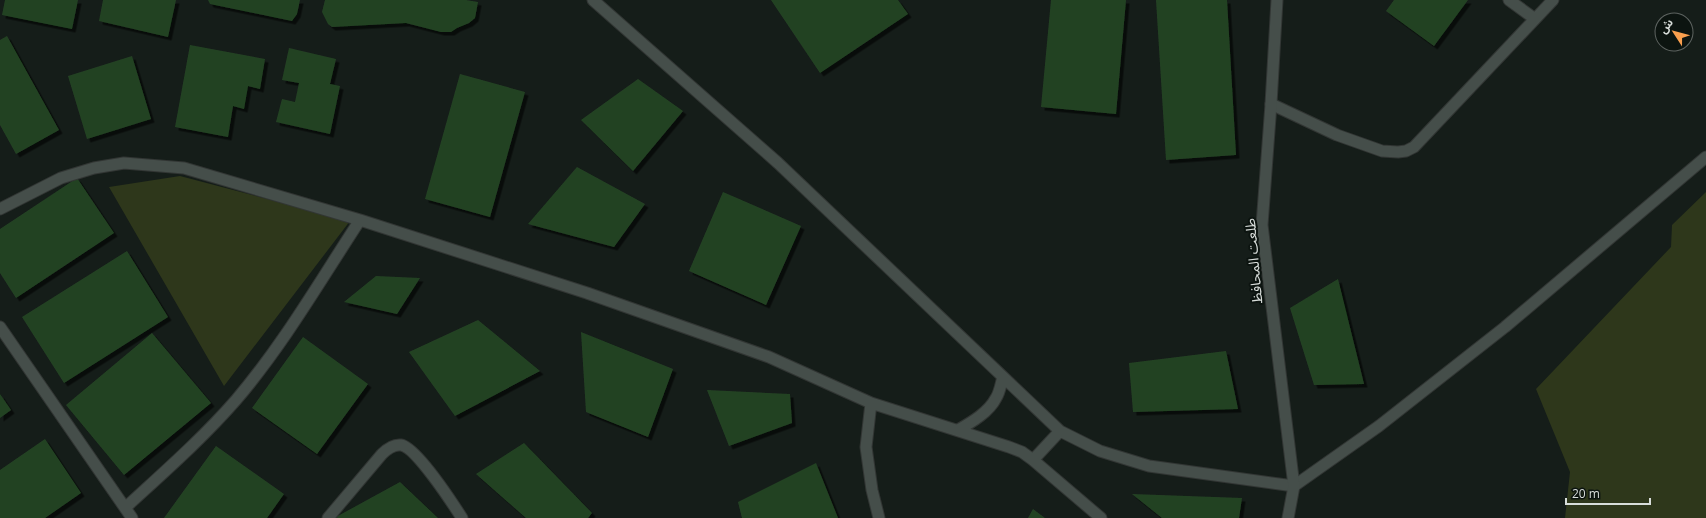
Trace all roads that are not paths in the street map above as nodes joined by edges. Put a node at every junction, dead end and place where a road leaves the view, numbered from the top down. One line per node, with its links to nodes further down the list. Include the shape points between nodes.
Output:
1 (593, 0): 11 (street, via 778,164)
2 (1277, 0): 6 (street, طلعت المحافظ)
3 (1509, 0): 5 (street)
4 (1553, 0): 5 (street)
5 (1535, 19): 6 (street, via 1414,147 1406,151 1382,151 1337,135)
6 (1271, 104): 16 (street, طلعت المحافظ, via 1262,225)
7 (1706, 156): 16 (street, via 1499,331 1379,426)
8 (0, 209): 9 (street, via 60,178 124,163 184,168)
9 (360, 220): 12 (street, via 587,293 769,357); 17 (street, via 272,353 236,400 197,442)
10 (0, 327): 17 (street)
11 (1003, 377): 13 (street, via 997,397 990,406 972,423); 14 (street)
12 (871, 403): 13 (street); 21 (street, via 866,447)
13 (958, 430): 15 (street, via 1009,447)
14 (1060, 431): 15 (street); 16 (street, via 1100,451 1149,466)
15 (1033, 460): 22 (street)
16 (1294, 486): 23 (street, طلعت المحافظ)
17 (125, 508): 18 (street)
18 (132, 518)
19 (328, 518): 20 (street, via 382,454 391,447 401,445 425,467)
20 (462, 518)
21 (879, 518)
22 (1101, 518)
23 (1288, 518)

